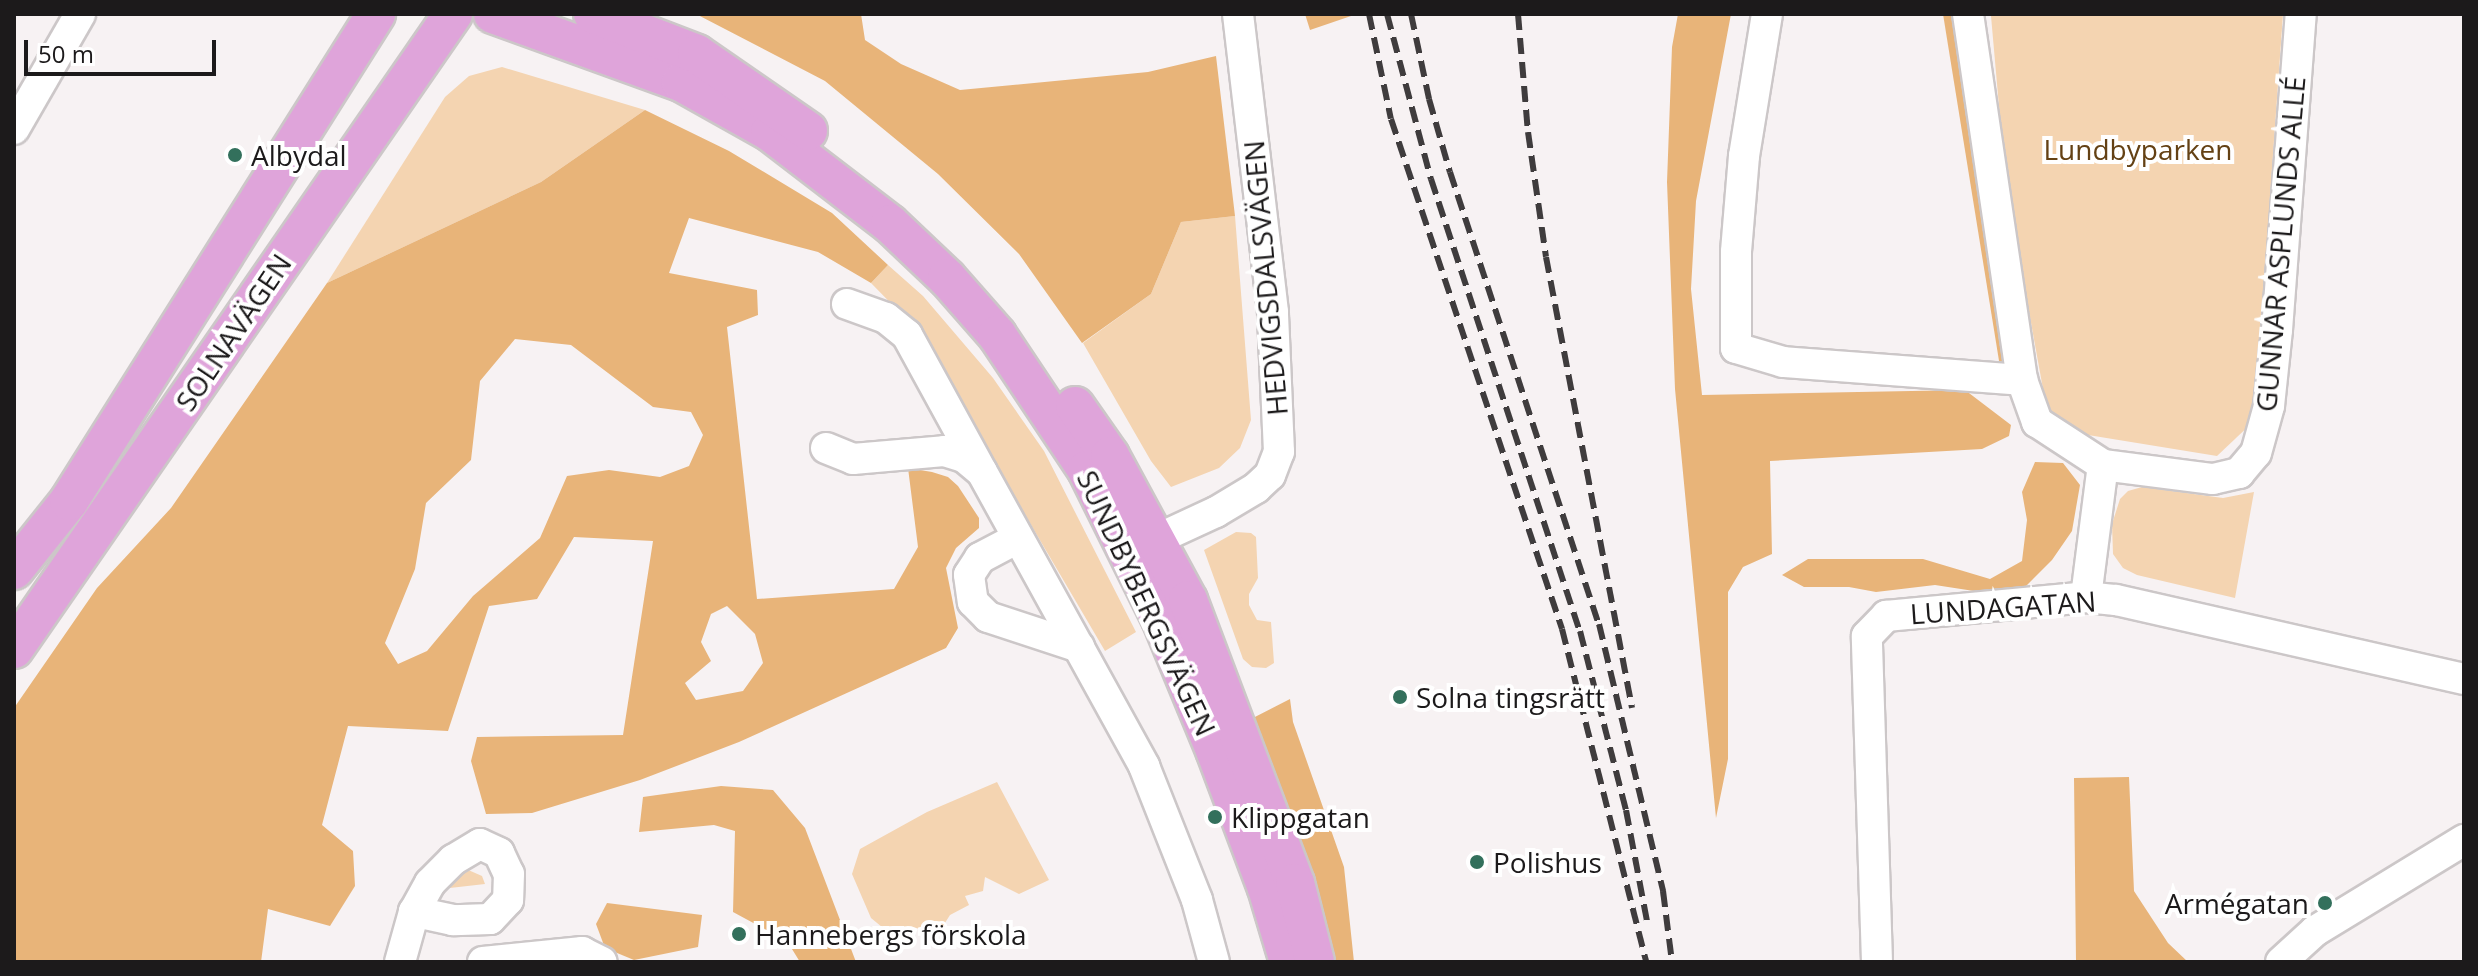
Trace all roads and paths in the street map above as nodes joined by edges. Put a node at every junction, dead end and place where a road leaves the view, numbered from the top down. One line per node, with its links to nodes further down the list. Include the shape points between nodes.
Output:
1 (80, 14): 10 (street)
2 (376, 14): 18 (main road, SOLNAVÄGEN, via 69,501)
3 (453, 14): 21 (main road, SOLNAVÄGEN)
4 (493, 14): 17 (main road, SUNDBYBERGSVÄGEN, via 681,82 770,132 890,224 997,335)
5 (593, 14): 17 (main road, SUNDBYBERGSVÄGEN, via 697,54 780,109 961,260 1017,322 1110,456)
6 (1238, 14): 17 (street, HEDVIGSDALSVÄGEN, via 1273,312 1279,452 1270,475 1256,488)
7 (1767, 14): 12 (street, via 1744,156 1736,348 1783,362)
8 (1968, 14): 12 (street, GUNNAR ASPLUNDS ALLÉ)
9 (2301, 14): 14 (street, GUNNAR ASPLUNDS ALLÉ, via 2277,330 2269,406 2256,453 2239,473 2213,479)
10 (14, 129)
11 (847, 304): 15 (street, via 886,318 907,335)
12 (2022, 380): 14 (street, GUNNAR ASPLUNDS ALLÉ, via 2037,422)
13 (826, 448): 15 (street, via 853,459 944,451 964,457)
14 (2103, 465): 19 (street)
15 (982, 472): 16 (street)
16 (1016, 539): 20 (street); 20 (street, via 980,558 969,575 973,602 988,617)
17 (1142, 546): 29 (main road, SUNDBYBERGSVÄGEN, via 1161,619 1267,888); 30 (main road, SUNDBYBERGSVÄGEN, via 1188,600 1295,883)
18 (14, 570)
19 (2086, 597): 22 (street, LUNDAGATAN); 31 (street, LUNDAGATAN, via 1886,616 1867,636)
20 (1079, 647): 28 (street, via 1144,766 1197,900)
21 (14, 649)
22 (2464, 679)
23 (2464, 840): 32 (street, via 2315,931)
24 (414, 912): 25 (street)
25 (400, 962)
26 (483, 962): 27 (street, via 582,952)
27 (602, 962)
28 (1214, 962)
29 (1289, 962)
30 (1315, 962)
31 (1877, 962)
32 (2281, 962)

